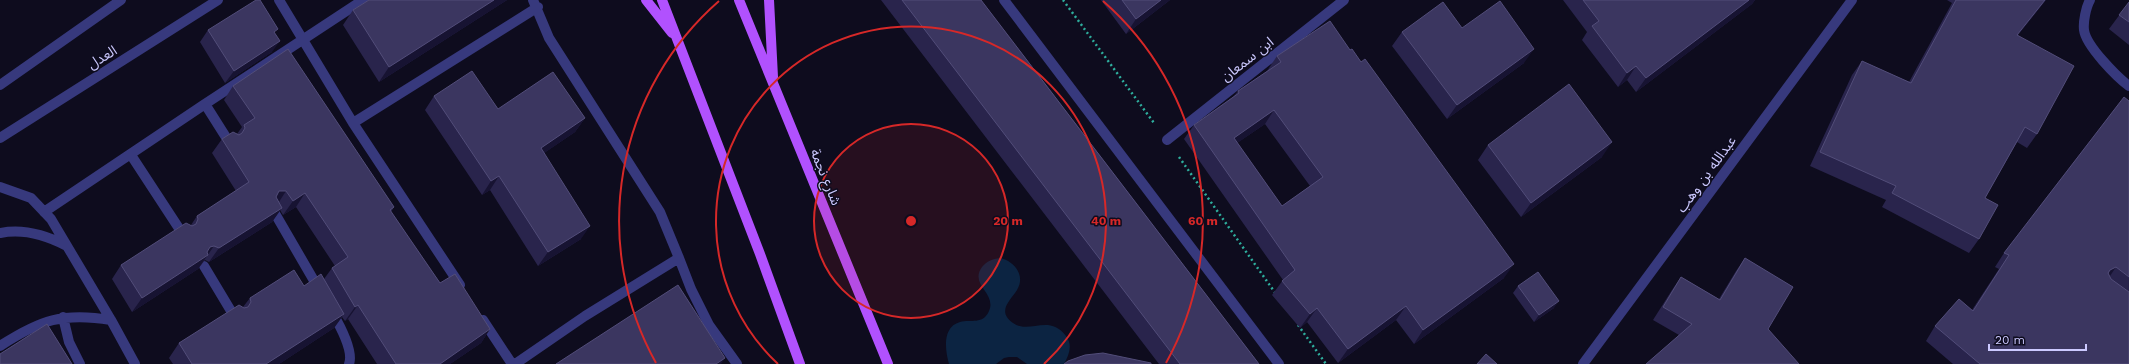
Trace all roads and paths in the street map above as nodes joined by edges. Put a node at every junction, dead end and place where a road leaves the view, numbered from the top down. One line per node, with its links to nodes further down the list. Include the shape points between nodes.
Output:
1 (121, 0): 17 (street)
2 (218, 0): 22 (street, العدل)
3 (279, 0): 15 (street)
4 (363, 0): 15 (street)
5 (646, 0): 16 (main road)
6 (662, 0): 16 (main road)
7 (739, 0): 19 (main road, شارع نجمة)
8 (769, 0): 19 (main road)
9 (1004, 0): 49 (street)
10 (1063, 0): 23 (path)
11 (1344, 0): 23 (street, ابن سمعان)
12 (1852, 0): 51 (street, عبدالله بن وهب)
13 (2090, 0): 18 (street, via 2084,31 2098,55 2117,77)
14 (536, 4): 21 (street); 32 (street, via 549,38 660,212)
15 (304, 39): 20 (street); 21 (street)
16 (679, 43): 47 (main road)
17 (0, 85)
18 (2129, 86)
19 (774, 87): 48 (main road, شارع نجمة)
20 (205, 104): 24 (street); 25 (street)
21 (353, 123): 34 (street)
22 (0, 138)
23 (1167, 140): 35 (path)
24 (229, 142)
25 (131, 155): 28 (street); 30 (street)
26 (0, 187): 28 (street, via 31,198)
27 (273, 210): 44 (street, via 343,331 351,359)
28 (44, 212): 31 (street)
29 (0, 233): 31 (street, via 28,232 49,237)
30 (182, 233)
31 (67, 246): 40 (street)
32 (678, 258): 45 (street); 46 (street, via 710,325)
33 (204, 266): 37 (street)
34 (465, 292)
35 (1280, 300)
36 (478, 312): 45 (street)
37 (234, 316)
38 (63, 317): 40 (street, via 87,316); 41 (street, via 42,323); 42 (street, via 69,342)
39 (1294, 319): 50 (path)
40 (111, 320): 43 (street)
41 (0, 346)
42 (80, 364)
43 (135, 364)
44 (349, 364)
45 (513, 364)
46 (737, 364)
47 (800, 364)
48 (888, 364)
49 (1279, 364)
50 (1326, 364)
51 (1583, 364)

